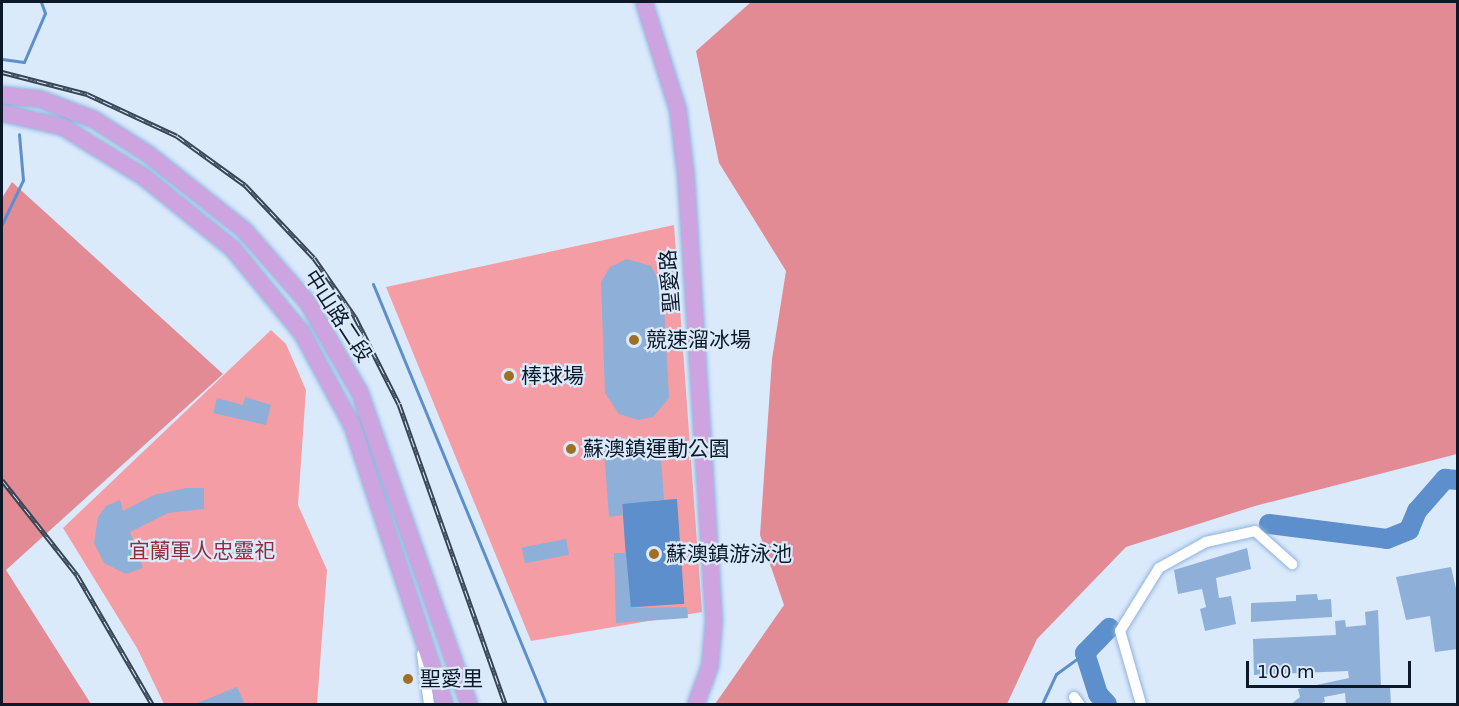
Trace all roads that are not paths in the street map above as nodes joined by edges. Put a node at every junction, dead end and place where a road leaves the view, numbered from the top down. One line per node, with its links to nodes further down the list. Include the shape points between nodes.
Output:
1 (644, 2): 11 (main road, 聖愛路, via 678,110 686,176 714,621 710,666)
2 (2, 95): 4 (main road, 中山路二段, via 40,99)
3 (2, 114): 5 (main road, 中山路二段, via 63,127)
4 (93, 118): 5 (main road); 10 (main road, 中山路二段, via 148,154 245,231 308,303 360,393)
5 (84, 139): 7 (main road, 中山路二段, via 144,177 234,249 302,333 352,425)
6 (1292, 564): 12 (street, via 1270,539 1255,531 1206,542 1160,568 1120,631)
7 (419, 627): 8 (street); 9 (main road, 中山路二段)
8 (429, 705)
9 (445, 705)
10 (469, 705)
11 (696, 705)
12 (1141, 705)

